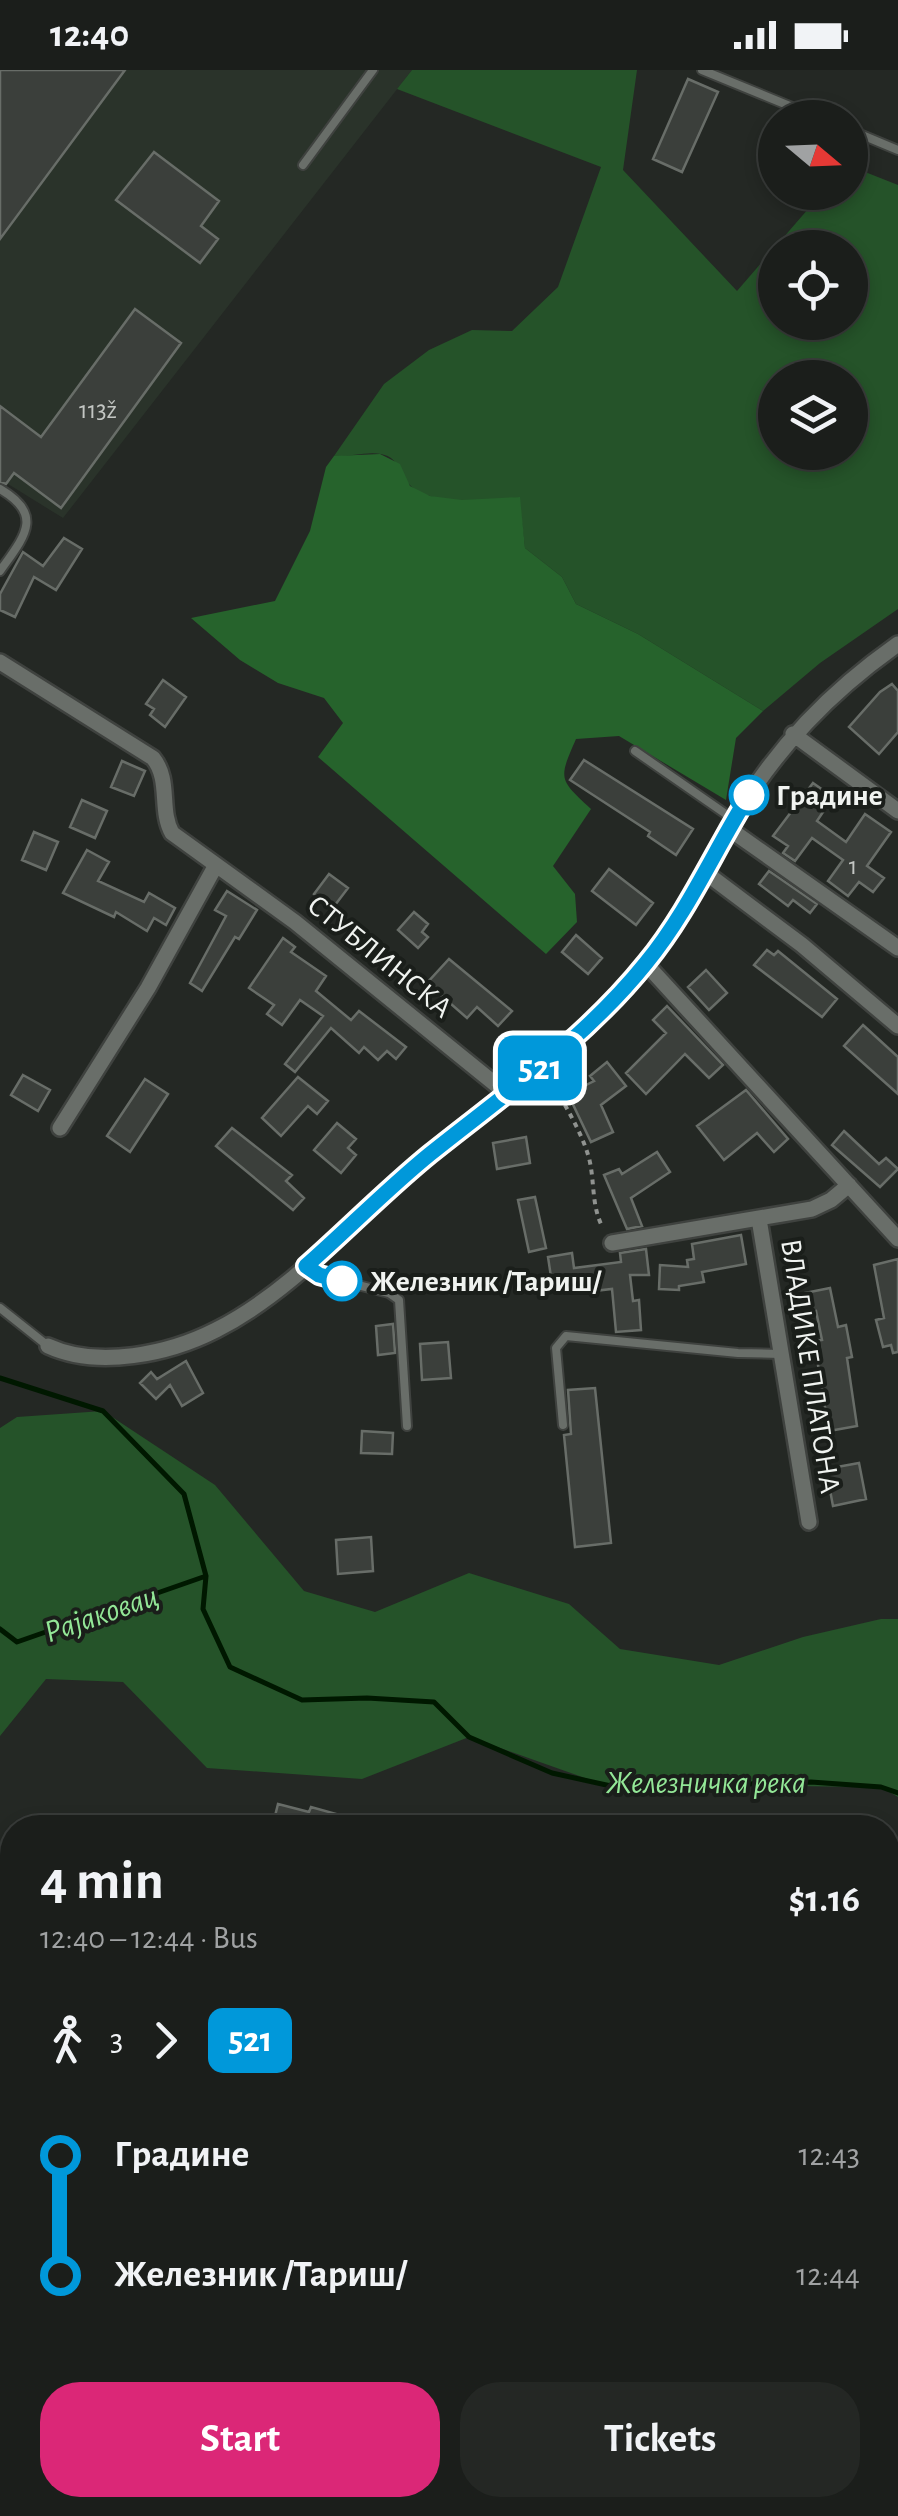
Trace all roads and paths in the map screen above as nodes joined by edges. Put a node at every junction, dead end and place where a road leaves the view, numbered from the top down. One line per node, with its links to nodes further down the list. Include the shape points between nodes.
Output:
1 (373, 70): 6 (lane)
2 (702, 70): 3 (lane)
3 (775, 100)
4 (868, 138): 5 (lane)
5 (898, 150)
6 (303, 165)
7 (0, 488): 8 (lane, via 19,500 28,520)
8 (0, 571)
9 (898, 644): 11 (street)
10 (0, 662): 15 (street, СТУБЛИНСКА, via 154,758 169,830)
11 (793, 734): 13 (street); 14 (street)
12 (634, 751): 14 (lane)
13 (898, 811)
14 (731, 824): 16 (street); 17 (street)
15 (216, 865): 21 (street, СТУБЛИНСКА); 22 (street)
16 (706, 873): 18 (street); 19 (street)
17 (898, 948)
18 (646, 964): 20 (street); 23 (street)
19 (898, 1026)
20 (543, 1066): 21 (street); 26 (path, via 582,1136 600,1223)
21 (506, 1093): 27 (street)
22 (60, 1128)
23 (849, 1186): 24 (street, via 812,1209); 25 (street)
24 (759, 1218): 26 (street); 31 (street, ВЛАДИКЕ ПЛАТОНА)
25 (898, 1238)
26 (612, 1243)
27 (306, 1266): 28 (street); 30 (street, via 241,1316 192,1340 146,1354 97,1357)
28 (346, 1282): 32 (lane, via 399,1300)
29 (0, 1308): 30 (lane)
30 (48, 1346)
31 (781, 1354): 33 (lane, via 566,1336 556,1348); 34 (street, ВЛАДИКЕ ПЛАТОНА)
32 (408, 1426)
33 (562, 1426)
34 (808, 1522)

